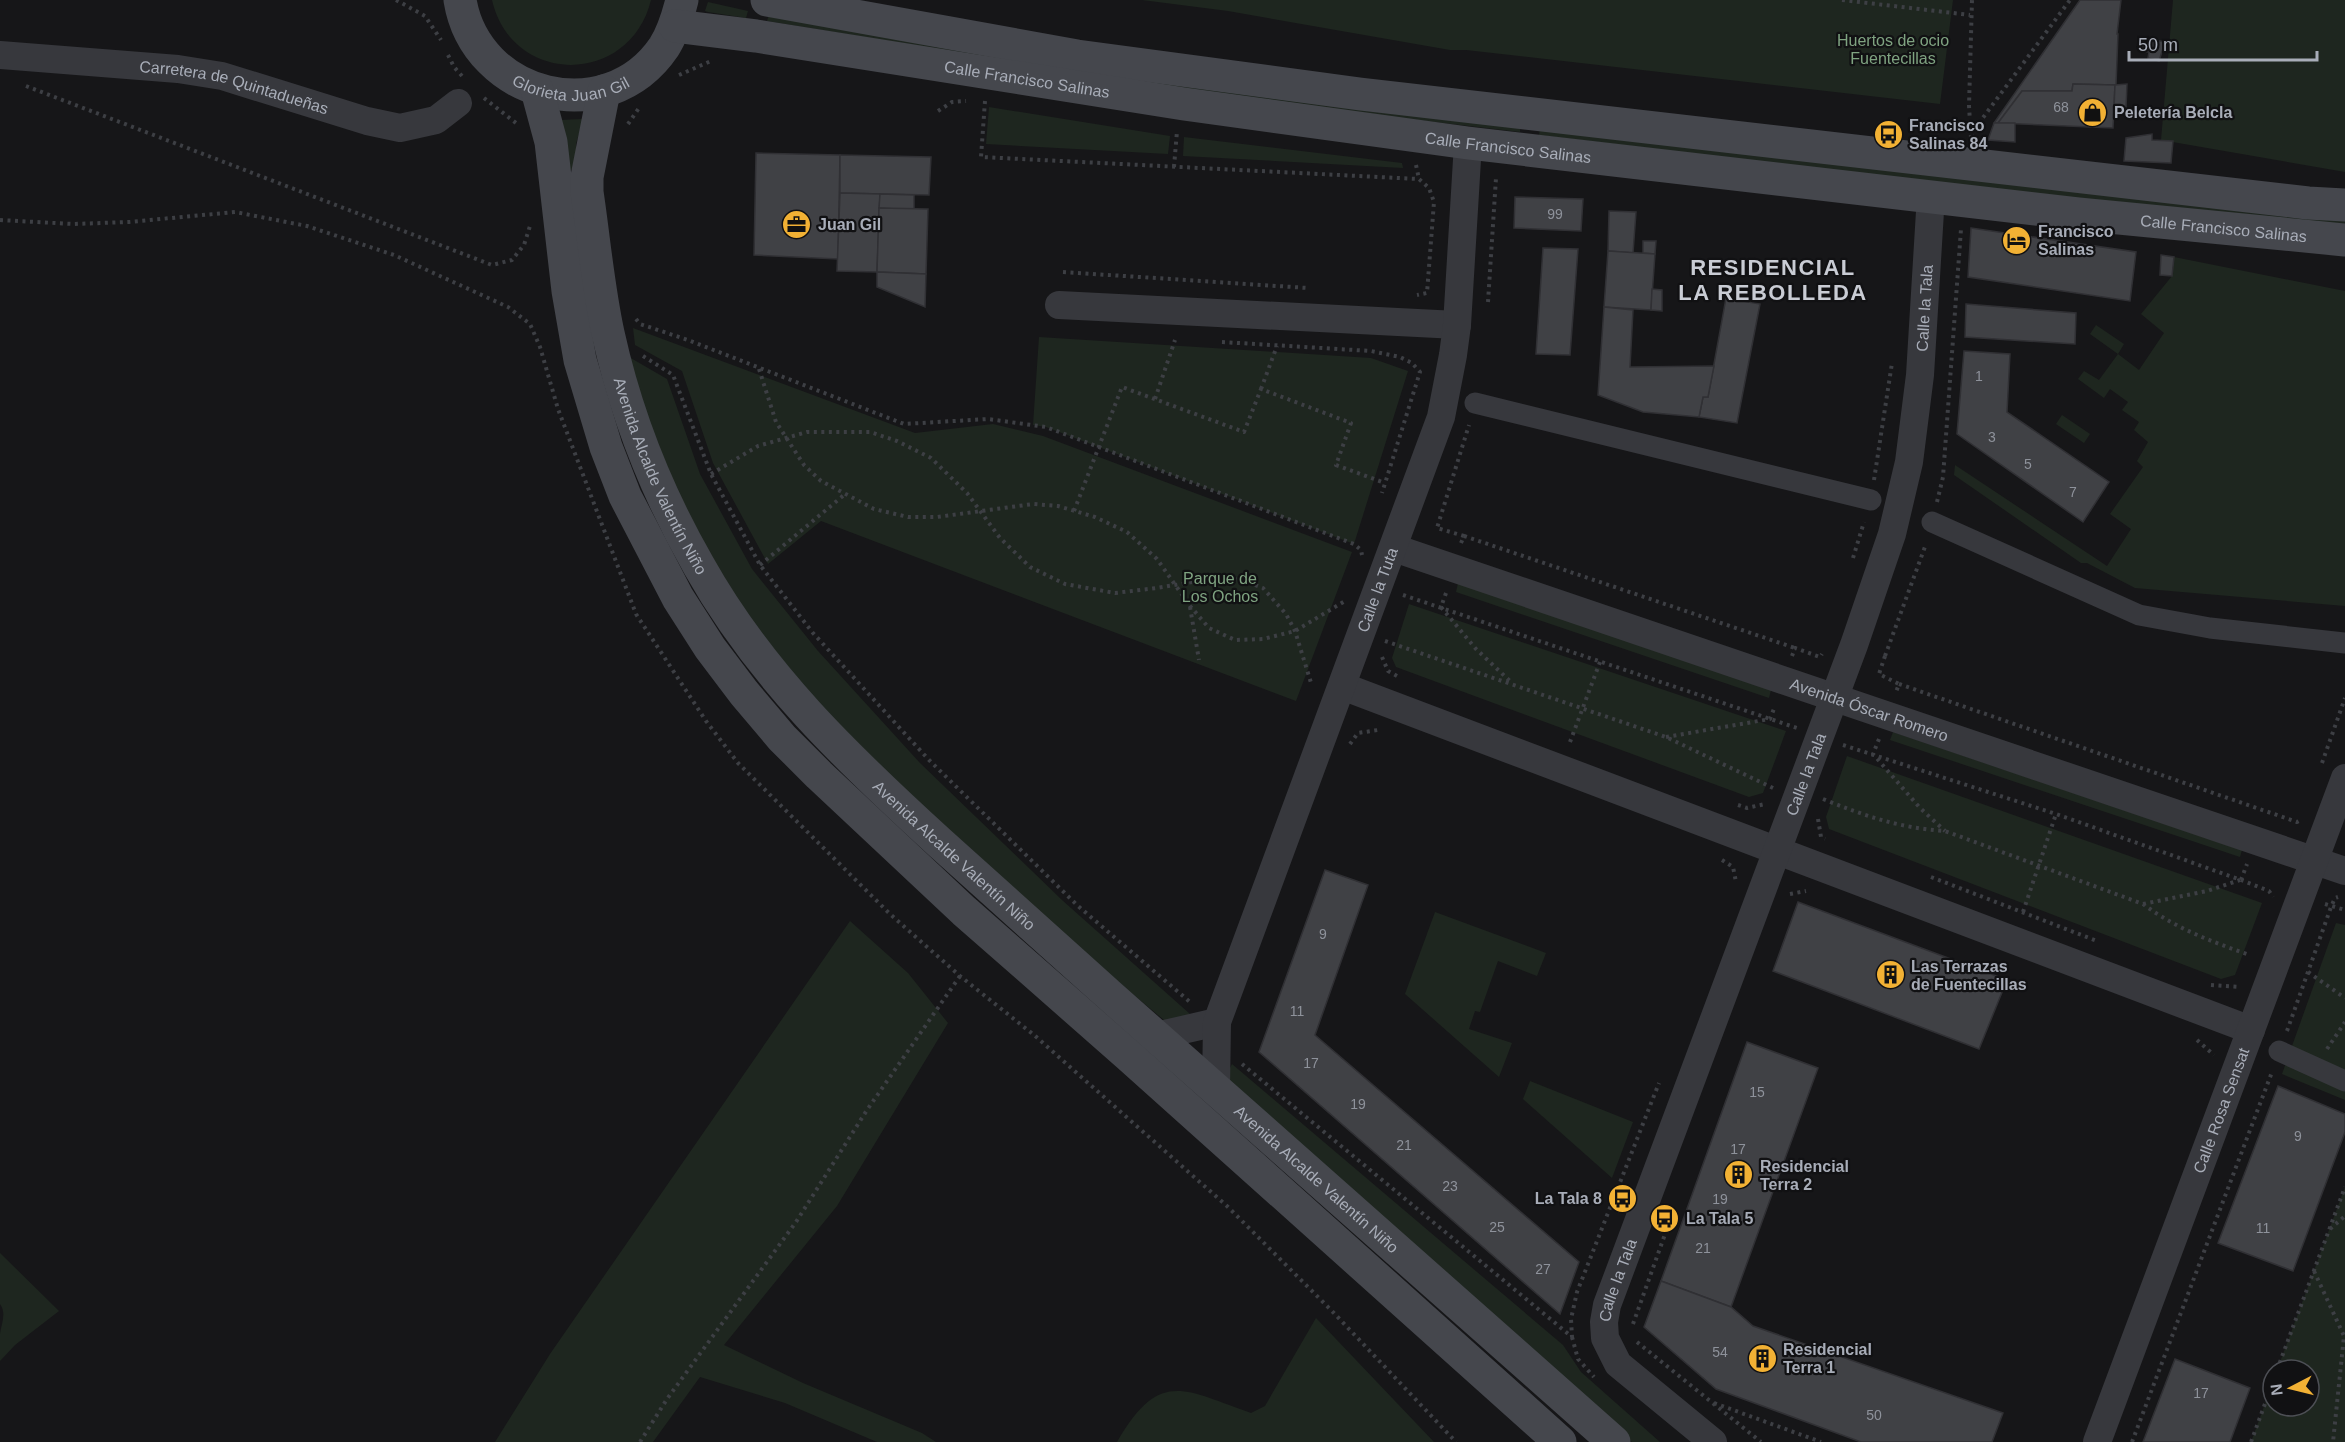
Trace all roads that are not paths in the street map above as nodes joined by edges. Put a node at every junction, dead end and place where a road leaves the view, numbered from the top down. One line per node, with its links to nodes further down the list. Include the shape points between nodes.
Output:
1 (767, 0): 10 (main road, Calle Francisco Salinas, via 1077,56 1348,92)
2 (458, 1): 5 (main road, Glorieta Juan Gil, via 465,22 486,57 518,82)
3 (679, 13): 6 (main road, Glorieta Juan Gil, via 663,47 647,66); 8 (main road, Calle Francisco Salinas, via 756,36 1184,104)
4 (0, 55): 7 (street, Carretera de Quintadueñas, via 222,76 399,128 436,120)
5 (537, 90): 6 (main road, Glorieta Juan Gil, via 570,96); 31 (main road, Avenida Alcalde Valentín Niño, via 551,142 580,360 606,447 626,496 678,598 744,693 819,775 964,911)
6 (604, 91): 27 (main road, Avenida Alcalde Valentín Niño, via 587,177 607,326 648,464 698,566 761,662 819,727 896,803)
7 (458, 103)
8 (1468, 143): 9 (main road, Calle Francisco Salinas); 13 (street, Calle la Tuta)
9 (1931, 195): 11 (main road, Calle Francisco Salinas); 20 (street, Calle la Tala, via 1920,375 1909,462 1892,534)
10 (2345, 205)
11 (2345, 240)
12 (1059, 305): 13 (street)
13 (1457, 326): 17 (street, Calle la Tuta, via 1441,417)
14 (1475, 403): 15 (street)
15 (1871, 500)
16 (1932, 522): 18 (street, via 2139,615 2210,628)
17 (1394, 548): 19 (street, Calle la Tuta); 20 (street, Avenida Óscar Romero)
18 (2345, 643)
19 (1342, 686): 22 (street); 25 (street, Calle la Tuta)
20 (1834, 697): 22 (street, Calle la Tala); 23 (street, Avenida Óscar Romero)
21 (2333, 771): 23 (street, Calle Rosa Sensat)
22 (1777, 850): 26 (street); 33 (street, Calle la Tala, via 1607,1305 1604,1322 1605,1338 1618,1364)
23 (2314, 860): 24 (street, Avenida Óscar Romero); 26 (street, Calle Rosa Sensat)
24 (2345, 871)
25 (1206, 1014): 27 (street); 30 (street, Calle la Tuta)
26 (2251, 1030): 34 (street, Calle Rosa Sensat)
27 (1156, 1036): 30 (main road, Avenida Alcalde Valentín Niño)
28 (2279, 1051): 29 (street)
29 (2345, 1082)
30 (1216, 1089): 32 (main road, Avenida Alcalde Valentín Niño)
31 (1560, 1442)
32 (1614, 1442)
33 (1713, 1442)
34 (2097, 1442)

